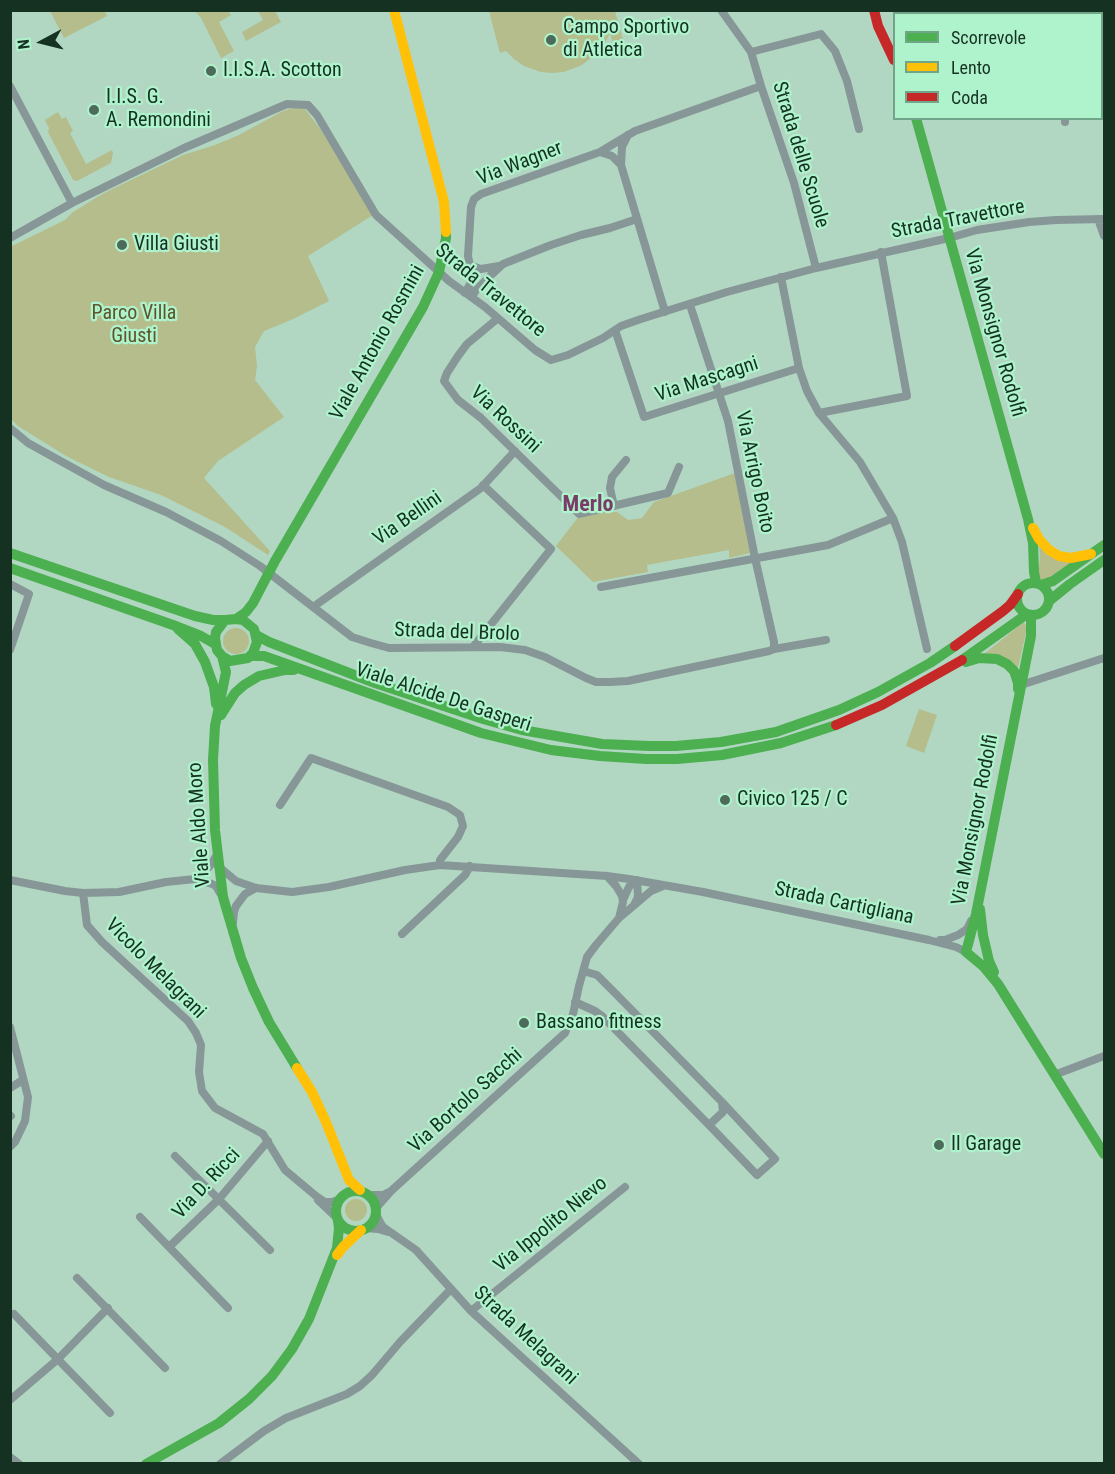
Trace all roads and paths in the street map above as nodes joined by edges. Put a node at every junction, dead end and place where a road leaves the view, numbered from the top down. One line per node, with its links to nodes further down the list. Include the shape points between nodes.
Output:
1 (394, 10): 25 (main road, Viale Antonio Rosmini, via 444,202 446,238)
2 (868, 10): 5 (main road)
3 (874, 10): 5 (main road)
4 (723, 11): 6 (street, Strada delle Scuole)
5 (878, 26): 7 (main road)
6 (751, 51): 9 (street, Strada delle Scuole); 11 (street, via 821,34 835,51)
7 (893, 58)
8 (10, 86): 15 (street)
9 (761, 87): 12 (street, Via Wagner); 24 (street, Strada delle Scuole, via 794,183)
10 (917, 120): 20 (main road, Via Monsignor Rodolfi)
11 (860, 129)
12 (628, 134): 13 (street, Via Wagner); 14 (street)
13 (600, 152): 14 (street); 23 (street, Via Wagner, via 481,194 474,200)
14 (621, 165): 16 (street)
15 (72, 203): 19 (street, Strada Travettore); 25 (street, Strada Travettore, via 184,148 287,104 308,105 376,215)
16 (637, 219): 22 (street); 29 (street)
17 (1101, 219): 18 (street); 20 (street, Strada Travettore, via 1029,222)
18 (1104, 236)
19 (10, 238)
20 (949, 238): 21 (street, Strada Travettore); 42 (main road, Via Monsignor Rodolfi)
21 (881, 252): 24 (street, Strada Travettore); 34 (street, via 907,396)
22 (503, 264): 23 (street, via 481,269); 27 (street)
23 (469, 265): 27 (street, Via Wagner, via 473,279)
24 (816, 268): 26 (street, Strada Travettore)
25 (439, 272): 27 (street, Strada Travettore); 50 (main road, Viale Antonio Rosmini, via 423,307)
26 (782, 277): 28 (street, Strada Travettore); 32 (street)
27 (469, 295): 30 (street, Strada Travettore)
28 (690, 305): 29 (street, Strada Travettore); 33 (street, Via Arrigo Boito)
29 (665, 312): 31 (street, Strada Travettore)
30 (497, 319): 31 (street, Strada Travettore, via 551,360); 36 (street, Via Rossini, via 467,344 444,381 458,400)
31 (615, 330): 33 (street, Via Mascagni, via 644,417)
32 (799, 368): 33 (street, Via Mascagni); 34 (street)
33 (719, 394): 46 (street, Via Arrigo Boito, via 728,421)
34 (819, 413): 41 (street, via 860,462)
35 (10, 428): 50 (street, Strada del Brolo, via 28,443 88,477 212,536)
36 (515, 451): 39 (street, Via Bellini); 40 (street, Via Rossini, via 579,514)
37 (626, 460): 40 (street, via 612,477)
38 (679, 467): 40 (street, Via Rossini, via 668,493)
39 (483, 485): 57 (street, Via Bellini); 64 (street, via 551,549)
40 (614, 506)
41 (893, 518): 46 (street, via 828,545); 66 (street)
42 (1028, 519): 45 (main road, via 1049,550 1059,556); 47 (main road, Via Monsignor Rodolfi)
43 (1104, 545): 45 (main road)
44 (10, 553): 59 (main road, Viale Alcide De Gasperi, via 195,616)
45 (1091, 554): 52 (main road, via 1053,581)
46 (755, 558): 53 (street); 65 (street, Via Arrigo Boito)
47 (1034, 559): 52 (main road, Via Monsignor Rodolfi); 54 (main road, Via Monsignor Rodolfi)
48 (1104, 560): 55 (main road, Viale Alcide De Gasperi)
49 (10, 568): 60 (main road)
50 (269, 573): 56 (main road, Viale Antonio Rosmini); 57 (street, Strada del Brolo)
51 (10, 584): 67 (street, via 29,594)
52 (1038, 584): 54 (main road, via 1028,584); 55 (main road, via 1048,592)
53 (601, 587)
54 (1021, 590): 58 (main road, via 1018,604 1023,612); 61 (main road, Viale Alcide De Gasperi, via 1003,611 968,638 878,692 839,710 776,732 676,746 602,744 522,730 375,683 269,642)
55 (1049, 601): 58 (main road, Viale Alcide De Gasperi, via 1046,609)
56 (253, 603): 59 (main road, Viale Antonio Rosmini, via 246,612); 61 (main road)
57 (313, 607): 64 (street, Strada del Brolo, via 352,638 371,644 389,648)
58 (1034, 614): 71 (main road, Viale Alcide De Gasperi); 74 (main road, Via Monsignor Rodolfi)
59 (230, 620): 61 (main road, Viale Alcide De Gasperi, via 243,620); 63 (main road, via 216,633)
60 (173, 624): 63 (main road); 75 (main road, via 195,644 205,662 214,687)
61 (255, 632): 69 (main road, via 256,648)
62 (826, 640): 65 (street, Strada del Brolo)
63 (215, 644): 68 (main road)
64 (473, 647): 65 (street, Strada del Brolo, via 525,650 596,682 621,681)
65 (774, 649)
66 (927, 649)
67 (10, 650)
68 (222, 656): 69 (main road, Viale Alcide De Gasperi, via 230,661); 73 (main road, Viale Aldo Moro)
69 (246, 658): 72 (main road, Viale Alcide De Gasperi, via 264,656); 73 (main road, Viale Aldo Moro)
70 (1104, 658): 74 (street)
71 (955, 665): 72 (main road, Viale Alcide De Gasperi, via 882,705 781,743 722,755 667,759 600,756 519,743); 74 (main road, Via Monsignor Rodolfi, via 997,658 1014,671)
72 (301, 670): 76 (main road, via 277,671 244,685)
73 (224, 684): 75 (main road, Viale Aldo Moro)
74 (1019, 690): 89 (main road, Via Monsignor Rodolfi)
75 (217, 713): 76 (main road, Viale Aldo Moro)
76 (215, 726): 78 (main road, Viale Aldo Moro)
77 (280, 805): 79 (street, via 311,758 448,807 460,815 463,826)
78 (217, 860): 82 (street); 86 (street, Strada Cartigliana, via 236,881); 88 (main road, Viale Aldo Moro)
79 (440, 865): 80 (street, Strada Cartigliana); 86 (street, Strada Cartigliana, via 310,891)
80 (470, 866): 81 (street, Strada Cartigliana); 95 (street)
81 (607, 876): 84 (street, Strada Cartigliana); 90 (street)
82 (195, 879): 87 (street, via 119,892); 88 (street, via 216,886)
83 (10, 880): 87 (street)
84 (635, 880): 85 (street, Strada Cartigliana); 90 (street, Via Bortolo Sacchi); 91 (street, via 638,897)
85 (665, 885): 91 (street, Via Bortolo Sacchi); 96 (street, Strada Cartigliana)
86 (256, 888): 94 (street, via 236,906)
87 (83, 893): 108 (street, Vicolo Melagrani, via 87,925 196,1033 201,1045 202,1091 215,1108 263,1134)
88 (223, 897): 94 (main road, Viale Aldo Moro)
89 (979, 899): 92 (main road, Via Monsignor Rodolfi); 99 (main road, via 983,935)
90 (623, 902): 93 (street, Via Bortolo Sacchi)
91 (634, 906): 93 (street, Via Bortolo Sacchi)
92 (976, 914): 96 (street, via 958,935); 97 (main road, Via Monsignor Rodolfi)
93 (619, 918): 98 (street, Via Bortolo Sacchi, via 591,951)
94 (232, 927): 110 (main road, Viale Aldo Moro, via 253,988 312,1092)
95 (402, 934)
96 (929, 940): 97 (street, Strada Cartigliana)
97 (966, 952): 99 (main road, Strada Cartigliana)
98 (583, 971): 100 (street, Via Bortolo Sacchi); 106 (street, via 597,975)
99 (998, 984): 103 (main road, Strada Cartigliana)
100 (575, 1002): 107 (street, via 602,1016); 114 (street, Via Bortolo Sacchi, via 565,1034)
101 (10, 1027): 104 (street)
102 (1104, 1056): 103 (street)
103 (1055, 1074): 111 (main road, Strada Cartigliana)
104 (23, 1080): 105 (street); 109 (street, via 28,1097 25,1122)
105 (10, 1088)
106 (722, 1102): 107 (street, via 723,1112); 107 (street, via 775,1159 757,1175)
107 (709, 1125)
108 (268, 1142): 116 (street, Vicolo Melagrani, via 285,1170); 118 (street, Via D. Ricci)
109 (10, 1147)
110 (338, 1154): 115 (main road, Viale Aldo Moro, via 349,1180); 117 (main road, Viale Aldo Moro)
111 (1104, 1154)
112 (175, 1156): 118 (street)
113 (624, 1187): 131 (street, Via Ippolito Nievo)
114 (391, 1191): 115 (street, via 383,1195); 119 (street, Via Bortolo Sacchi)
115 (365, 1193): 117 (main road, via 354,1190); 119 (main road, Viale Aldo Moro, via 375,1203)
116 (316, 1196): 117 (street, Vicolo Melagrani, via 325,1202); 121 (street, Vicolo Melagrani)
117 (340, 1198): 121 (main road, Viale Aldo Moro)
118 (219, 1199): 124 (street, Via D. Ricci); 125 (street)
119 (376, 1211): 122 (main road, Viale Aldo Moro, via 373,1222); 123 (street, Strada Melagrani, via 380,1222)
120 (140, 1217): 124 (street)
121 (337, 1220): 122 (main road, via 345,1228); 126 (main road, Viale Aldo Moro, via 338,1242)
122 (363, 1229): 123 (street, Strada Melagrani); 126 (main road, Viale Aldo Moro)
123 (391, 1232): 128 (street, Strada Melagrani, via 416,1250)
124 (169, 1247): 130 (street)
125 (270, 1250)
126 (332, 1263): 139 (main road, Viale Aldo Moro, via 309,1319 272,1376 219,1423)
127 (77, 1278): 129 (street)
128 (451, 1289): 131 (street, Strada Melagrani); 140 (street, via 360,1386 285,1418)
129 (108, 1308): 133 (street); 134 (street)
130 (228, 1308)
131 (471, 1311): 141 (street, Strada Melagrani)
132 (14, 1314): 133 (street)
133 (58, 1359): 135 (street); 136 (street)
134 (165, 1368)
135 (10, 1400)
136 (110, 1413)
137 (10, 1457): 138 (street)
138 (19, 1464)
139 (146, 1464)
140 (220, 1464)
141 (639, 1464)

